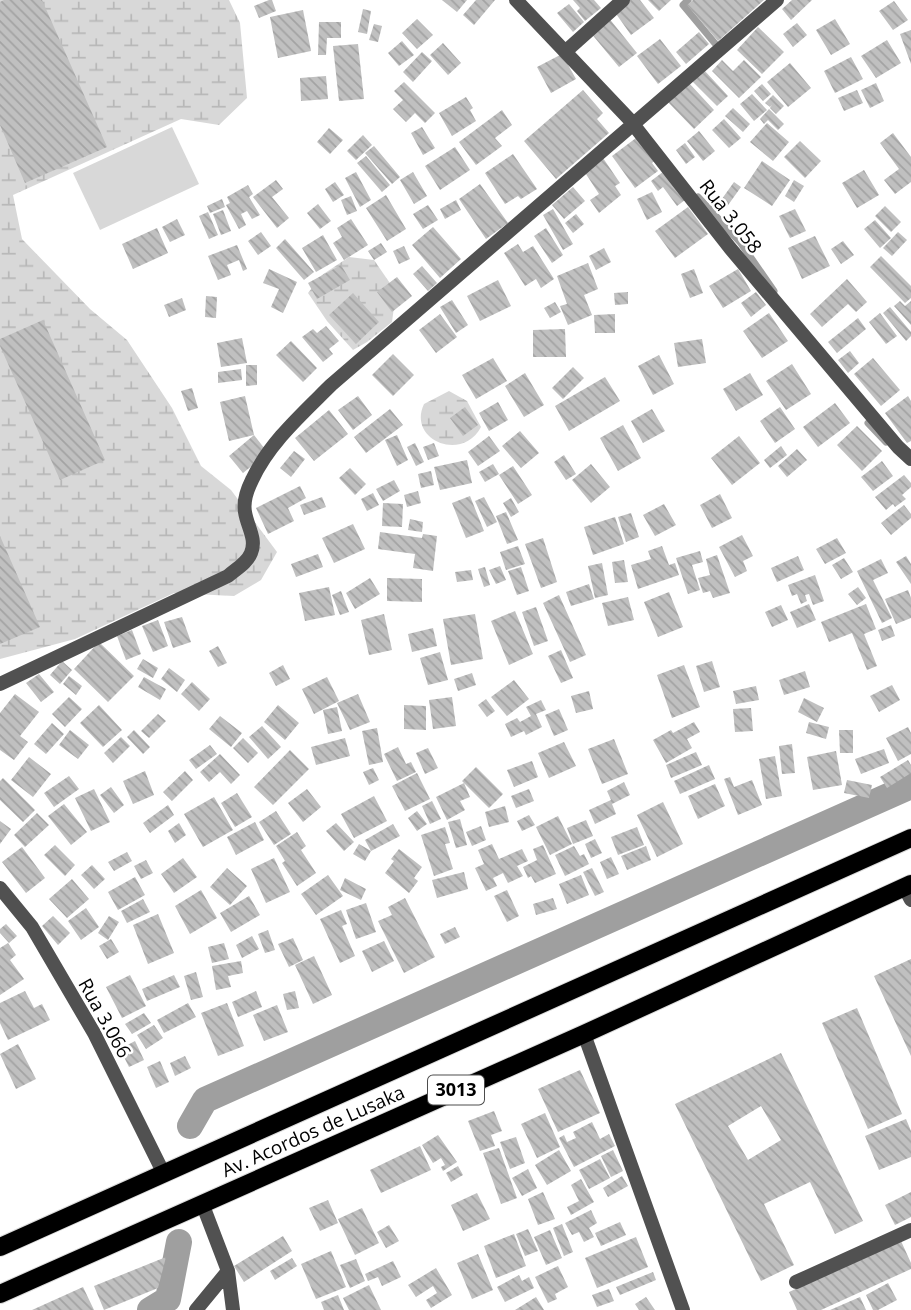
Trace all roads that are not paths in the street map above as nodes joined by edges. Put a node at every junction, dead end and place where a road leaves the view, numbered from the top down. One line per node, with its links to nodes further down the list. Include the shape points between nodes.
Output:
1 (516, 0): 4 (street, Rua 3.058)
2 (623, 0): 4 (street)
3 (778, 0): 5 (street)
4 (566, 51): 5 (street, Rua 3.058)
5 (633, 123): 6 (street, Rua 3.058, via 730,248); 7 (street, via 341,376 288,428 245,496 254,541 245,562 228,576)
6 (911, 459)
7 (0, 684)
8 (911, 838): 12 (main road, Av. Acordos de Lusaka / 3013)
9 (0, 888): 12 (street, Rua 3.066, via 32,927 94,1033)
10 (909, 891): 11 (main road, Av. Acordos de Lusaka / 3013)
11 (583, 1034): 13 (main road, Av. Acordos de Lusaka / 3013); 21 (street)
12 (164, 1174): 15 (main road, Av. Acordos de Lusaka / 3013)
13 (202, 1203): 16 (street); 18 (main road, Av. Acordos de Lusaka / 3013)
14 (911, 1230): 17 (street)
15 (0, 1247)
16 (228, 1271): 19 (street); 20 (street)
17 (796, 1282)
18 (0, 1294)
19 (196, 1310)
20 (233, 1310)
21 (683, 1310)

